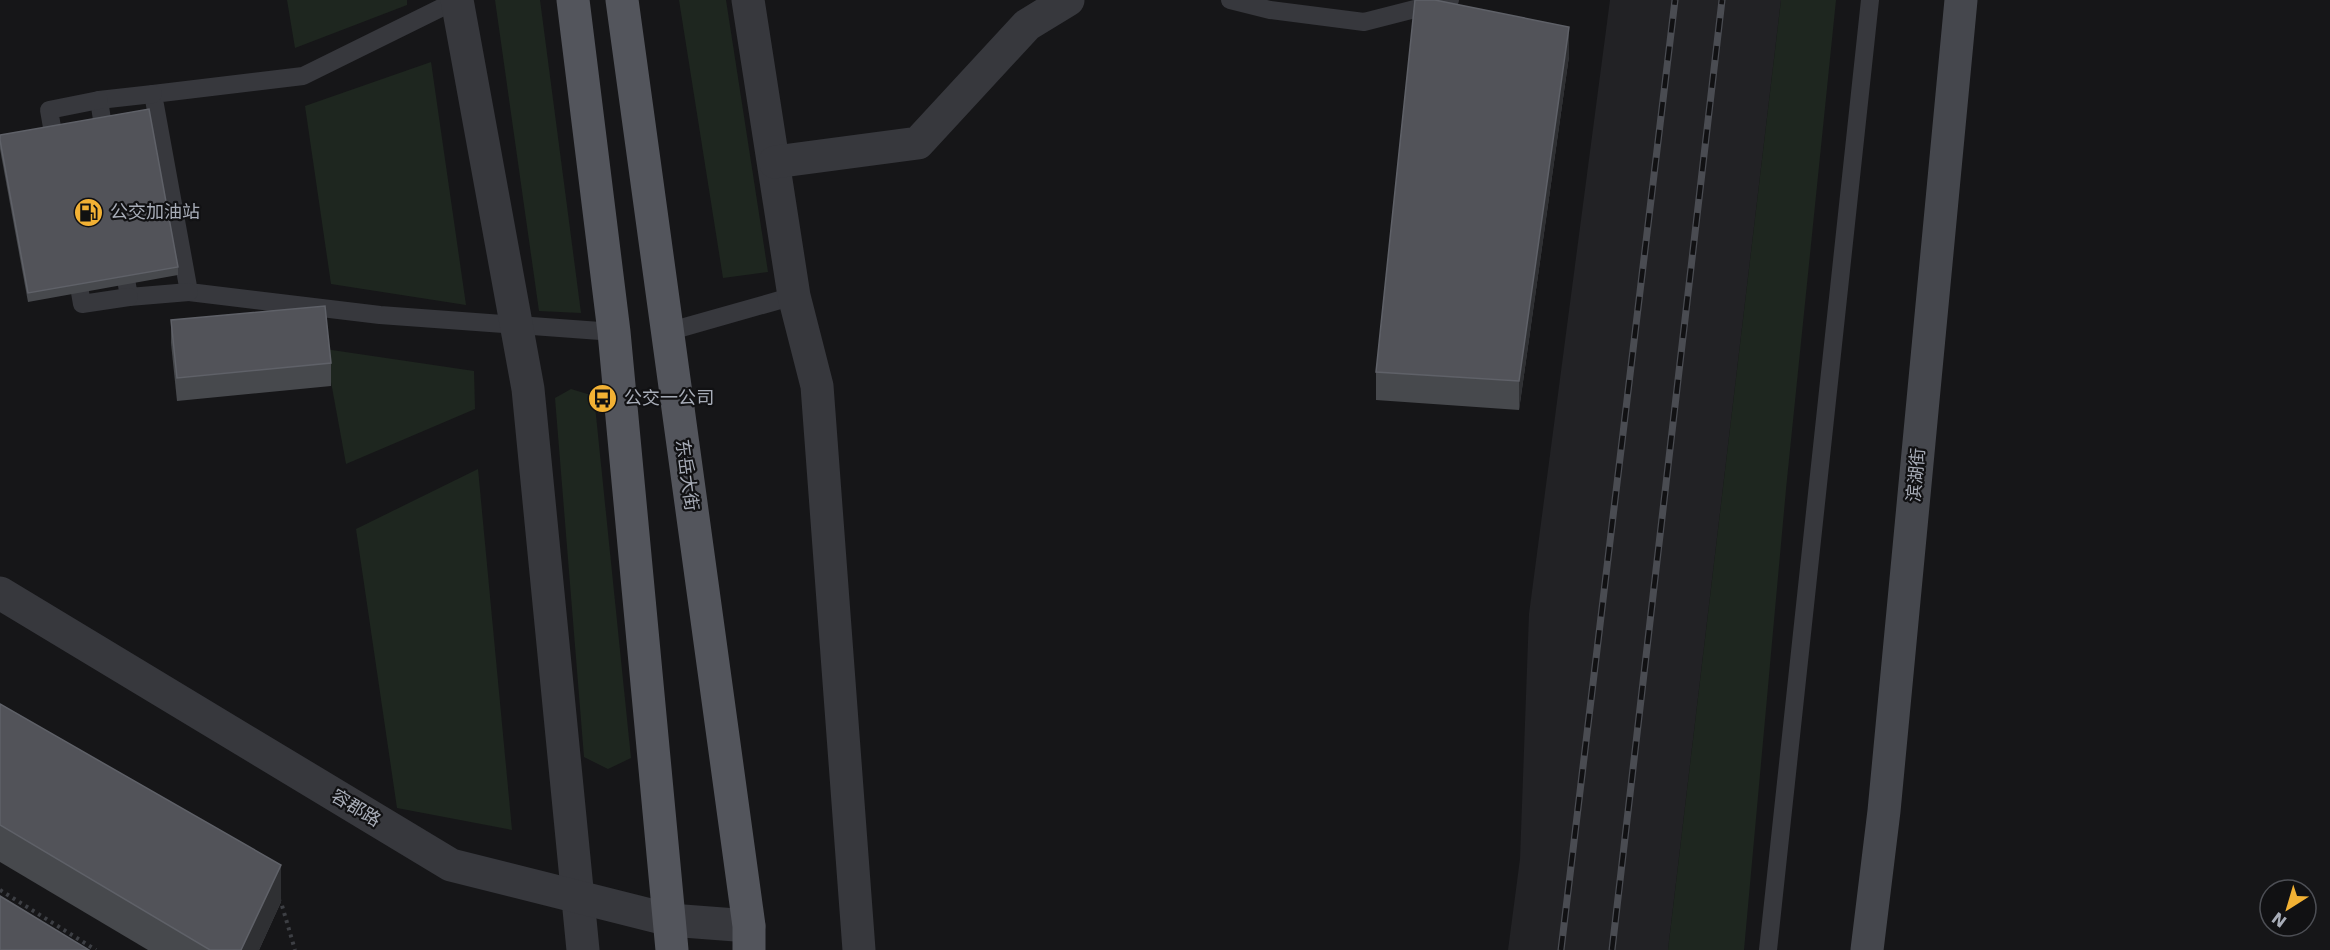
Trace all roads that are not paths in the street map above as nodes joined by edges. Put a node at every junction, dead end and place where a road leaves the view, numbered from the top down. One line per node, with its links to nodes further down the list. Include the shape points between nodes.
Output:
1 (457, 0): 10 (lane, via 303,76); 20 (street)
2 (573, 0): 21 (main road)
3 (622, 0): 22 (main road, 东岳大街)
4 (748, 0): 13 (street)
5 (1068, 0): 13 (street, via 1027,25 918,143)
6 (1230, 0): 7 (lane, via 1270,10 1364,22)
7 (1450, 0)
8 (1870, 0): 29 (lane)
9 (1961, 0): 30 (main road, 滨湖街, via 1884,811)
10 (153, 94): 11 (lane); 17 (lane)
11 (99, 100): 12 (lane); 14 (lane, via 49,110)
12 (108, 158)
13 (775, 162): 18 (street)
14 (59, 167)
15 (120, 239): 19 (lane)
16 (72, 247): 19 (lane, via 82,304)
17 (189, 292): 19 (lane); 20 (lane, via 380,315)
18 (794, 296): 22 (lane); 28 (street, via 817,386)
19 (129, 297)
20 (518, 325): 21 (lane); 24 (street, via 528,389)
21 (614, 332): 25 (main road)
22 (667, 332): 26 (main road, 东岳大街)
23 (0, 593): 24 (street, 容郡路, via 451,865)
24 (579, 897): 25 (street, 容郡路); 27 (street)
25 (671, 935): 26 (street, 容郡路)
26 (749, 938)
27 (583, 950)
28 (859, 950)
29 (1768, 950)
30 (1866, 950)

